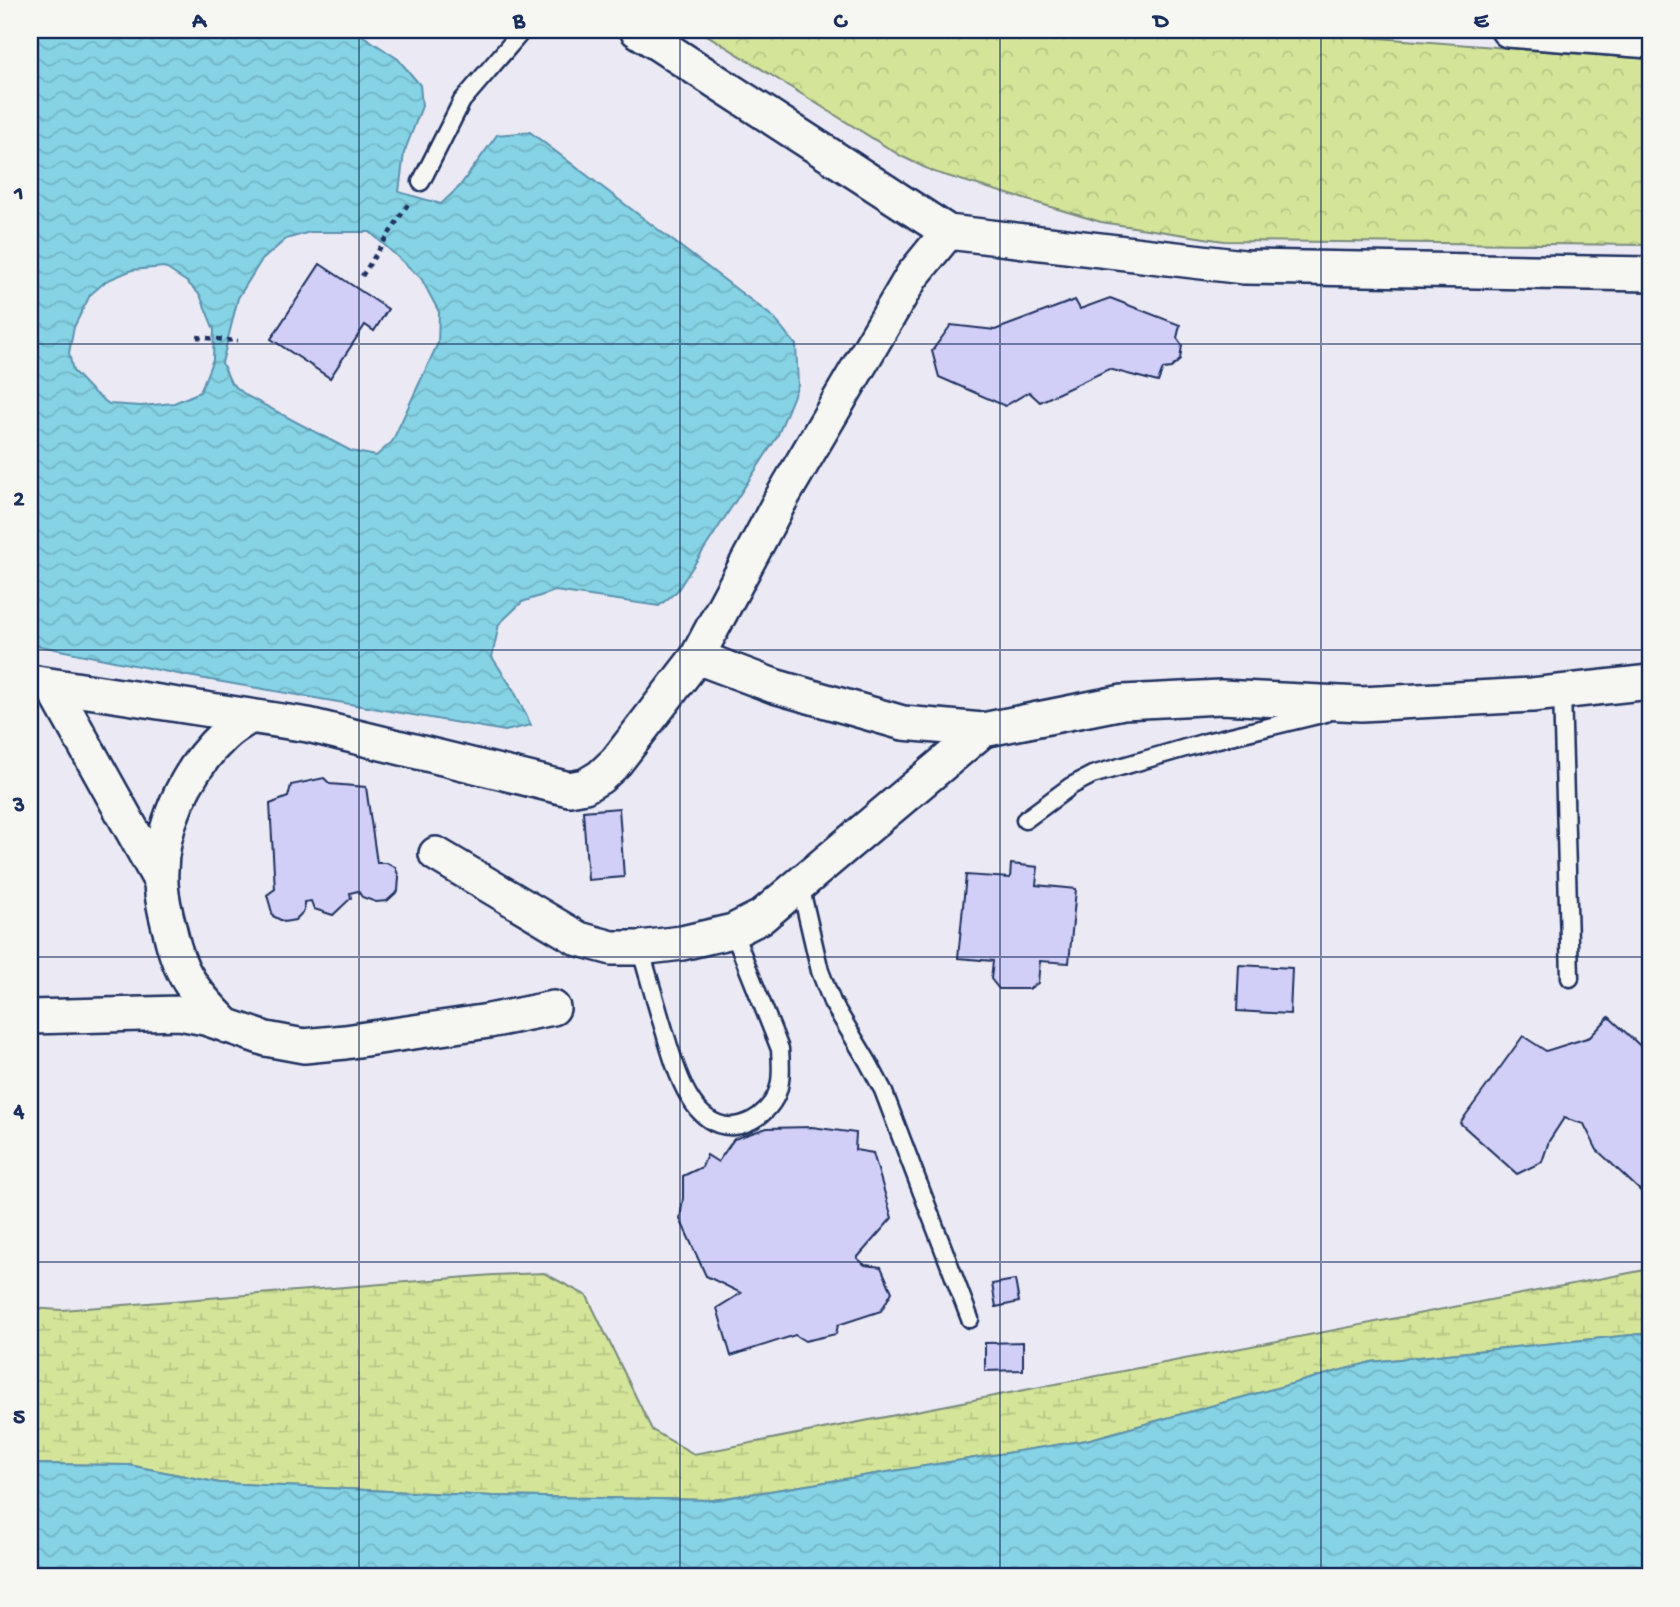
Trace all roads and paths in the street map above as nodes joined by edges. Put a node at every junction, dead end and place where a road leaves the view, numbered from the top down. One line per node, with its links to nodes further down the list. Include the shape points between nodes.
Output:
1 (523, 30): 5 (lane, via 462,101)
2 (637, 30): 6 (street)
3 (1508, 30): 4 (street)
4 (1650, 41)
5 (421, 183): 8 (path)
6 (948, 232): 7 (street, via 1244,267); 11 (street, via 912,276 781,499)
7 (1650, 274)
8 (362, 276)
9 (197, 337): 10 (path)
10 (238, 341)
11 (697, 657): 16 (street, via 615,762 585,786 569,789 308,725); 17 (street, via 902,723)
12 (1650, 682): 14 (street)
13 (41, 684): 16 (street); 20 (street)
14 (1562, 691): 15 (street); 24 (lane)
15 (1361, 704): 17 (street, via 1222,697 1123,702); 18 (lane, via 1092,775)
16 (250, 716): 20 (street, via 225,733 186,784 165,836)
17 (983, 730): 21 (street)
18 (1025, 820)
19 (436, 853): 23 (street, via 579,939 612,948)
20 (160, 882): 27 (street, via 177,958 206,1004)
21 (800, 885): 22 (street, via 761,917); 28 (lane, via 832,1002 883,1090)
22 (733, 931): 23 (street); 23 (lane, via 780,1049 782,1069 779,1091 771,1104 741,1125 712,1122 686,1092)
23 (640, 948)
24 (1570, 978)
25 (553, 1008): 27 (street, via 304,1046)
26 (30, 1017): 27 (street, via 180,1013)
27 (228, 1026)
28 (970, 1319)

